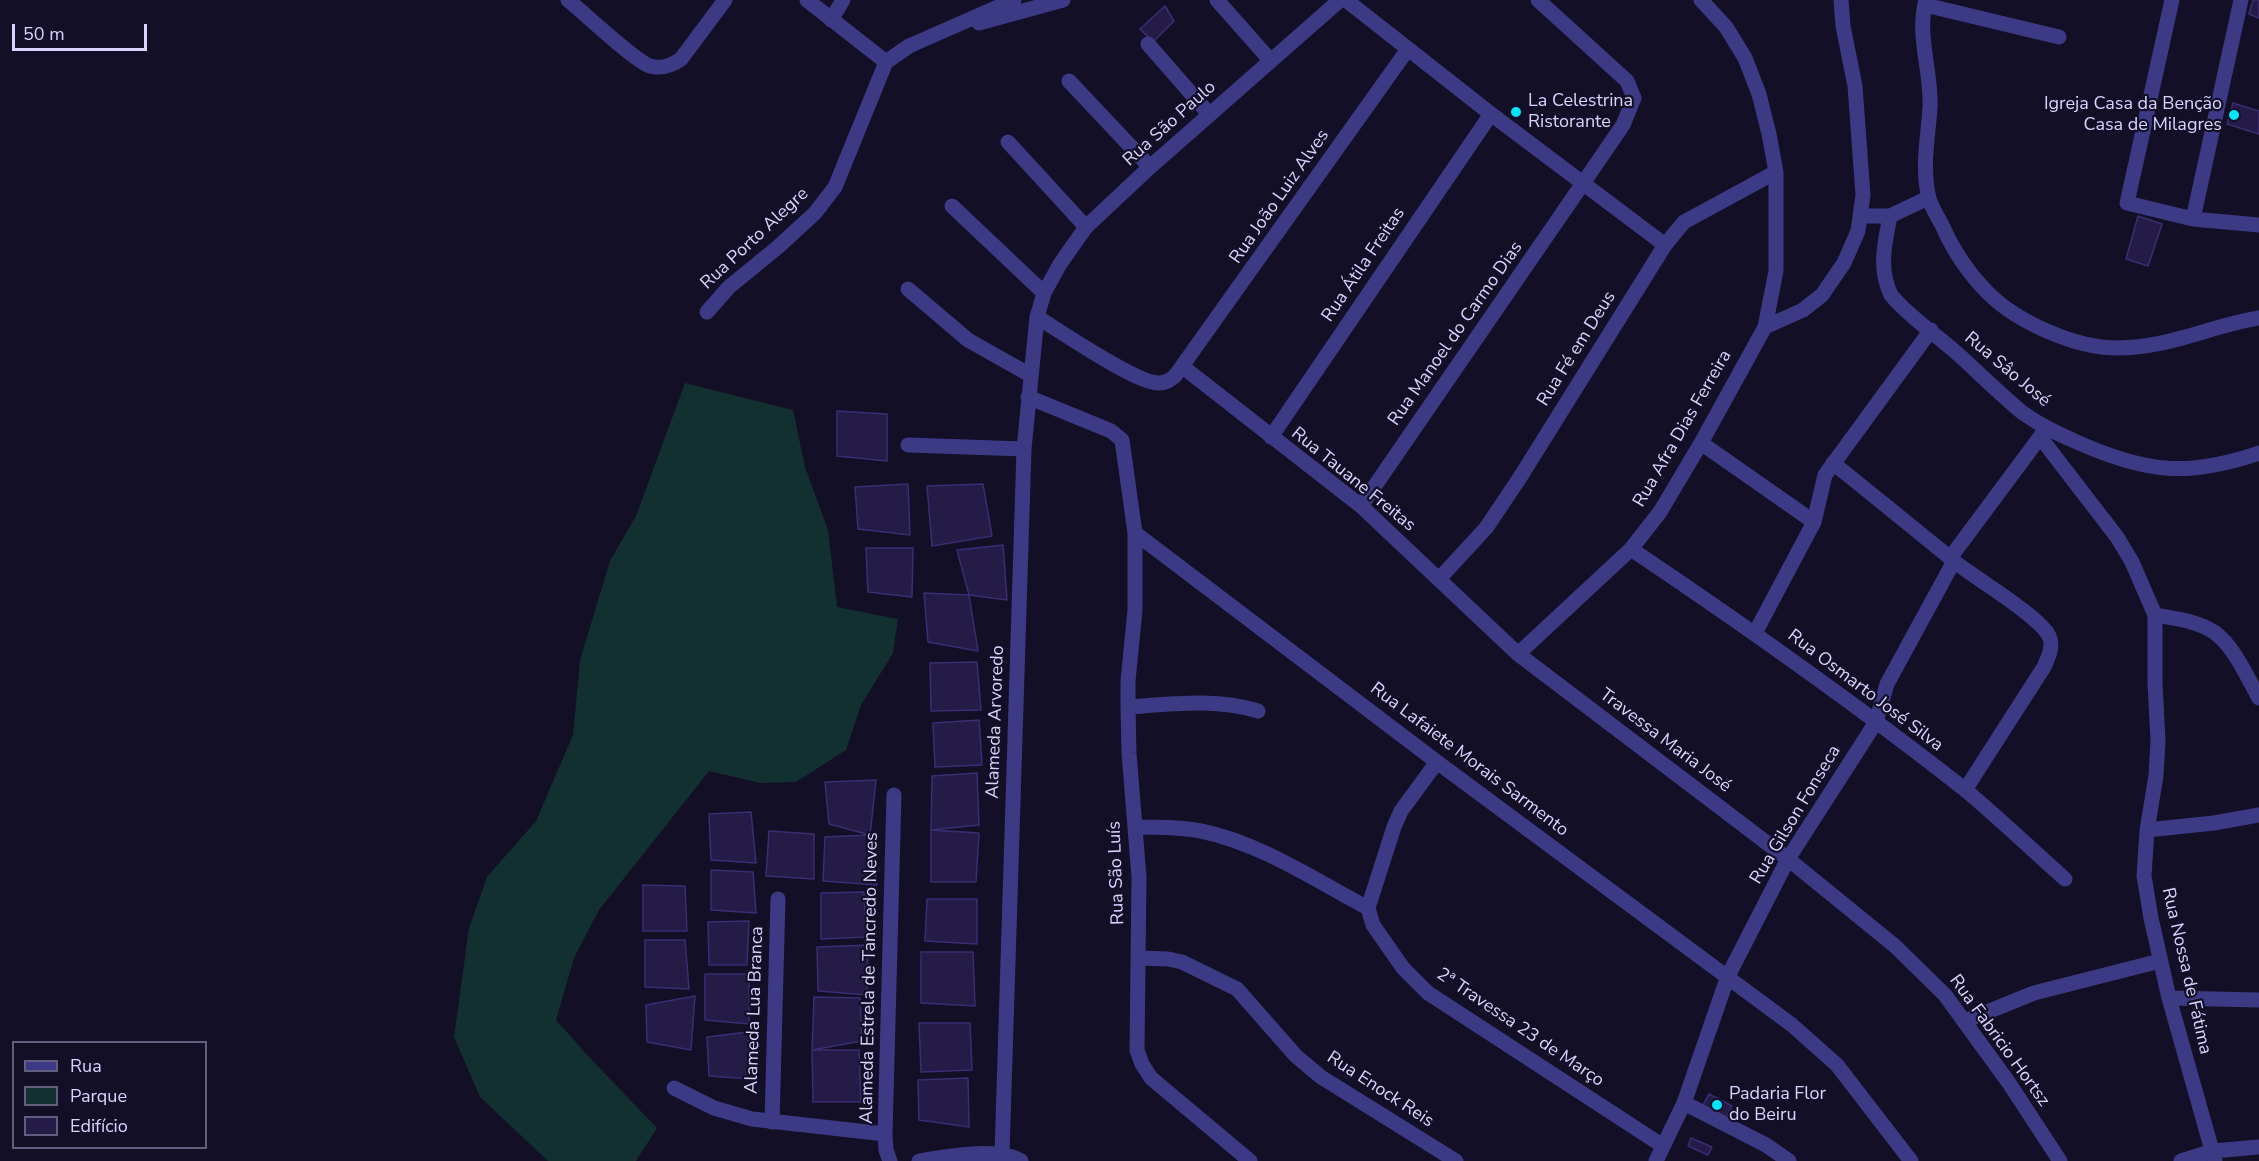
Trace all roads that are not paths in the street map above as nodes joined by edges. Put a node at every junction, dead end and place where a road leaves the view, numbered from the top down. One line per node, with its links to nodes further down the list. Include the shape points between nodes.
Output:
1 (568, 0): 2 (street, via 642,62 661,67 681,59)
2 (725, 0)
3 (807, 0): 16 (street)
4 (843, 0): 16 (street)
5 (1014, 0): 17 (street)
6 (1063, 0): 17 (street)
7 (1217, 0): 21 (street)
8 (1340, 0): 21 (street, Rua São Paulo)
9 (1346, 0): 20 (street)
10 (1538, 0): 29 (street, Rua Manoel do Carmo Dias, via 1627,81 1634,98 1623,125)
11 (1701, 0): 28 (street, via 1726,27 1744,58 1759,94)
12 (1841, 0): 32 (street, via 1855,86 1863,178)
13 (2172, 0): 34 (street, via 2127,203)
14 (2241, 0): 34 (street)
15 (1925, 2): 18 (street); 30 (street, via 1923,45 1930,97 1925,150)
16 (831, 20): 22 (street)
17 (941, 33): 22 (street, via 909,46)
18 (2059, 37)
19 (1148, 44): 24 (street)
20 (1408, 49): 25 (street); 45 (street, Rua João Luiz Alves)
21 (1270, 60): 24 (street, Rua São Paulo)
22 (885, 62): 40 (street, Rua Porto Alegre, via 835,187 815,213 729,287)
23 (1069, 81): 27 (street)
24 (1209, 114): 27 (street, Rua São Paulo)
25 (1491, 114): 29 (street); 49 (street, Rua Átila Freitas)
26 (1008, 142): 36 (street)
27 (1150, 167): 36 (street, Rua São Paulo)
28 (1776, 172): 37 (street, Rua Fé em Deus, via 1684,222); 43 (street, via 1776,271)
29 (1583, 184): 37 (street); 55 (street, Rua Manoel do Carmo Dias)
30 (1928, 198): 33 (street); 42 (street, via 1949,242 1990,296 2048,331 2082,343 2115,348 2151,346)
31 (952, 206): 39 (street)
32 (1861, 216): 33 (street); 43 (street, via 1849,255 1822,295 1803,310)
33 (1890, 216): 44 (street, Rua Sâo José, via 1883,258 1886,284 1897,303)
34 (2193, 219): 35 (street)
35 (2259, 225)
36 (1086, 228): 39 (street, Rua São Paulo)
37 (1665, 245): 60 (street, Rua Fé em Deus, via 1486,528)
38 (908, 289): 46 (street, via 968,340)
39 (1044, 293): 41 (street, Alameda Arvoredo)
40 (707, 312)
41 (1037, 317): 45 (street, via 1133,376 1167,382); 46 (street, Alameda Arvoredo)
42 (2259, 318)
43 (1765, 327): 50 (street, Rua Afra Dias Ferreira)
44 (1931, 330): 48 (street, Rua Sâo José); 54 (street)
45 (1183, 367): 49 (street, Rua Tauane Freitas)
46 (1030, 375): 47 (street, Alameda Arvoredo)
47 (1028, 397): 52 (street, Alameda Arvoredo); 57 (street, via 1111,431 1122,440)
48 (2043, 433): 53 (street, Rua Sâo José, via 2112,458 2166,469 2216,466); 59 (street, Rua Gilson Fonseca); 61 (street, Rua Nossa de Fátima, via 2117,537)
49 (1270, 438): 55 (street, Rua Tauane Freitas)
50 (1701, 443): 56 (street); 58 (street, Rua Afra Dias Ferreira, via 1660,512)
51 (908, 445): 52 (street)
52 (1024, 449): 90 (street, Alameda Arvoredo)
53 (2259, 453)
54 (1833, 463): 56 (street, via 1825,475); 59 (street)
55 (1361, 506): 60 (street, Rua Tauane Freitas)
56 (1814, 522): 62 (street)
57 (1136, 533): 65 (street, Rua São Luís, via 1136,610); 68 (street, Rua Lafaiete Morais Sarmento)
58 (1631, 549): 62 (street, Rua Osmarto José Silva); 63 (street, Rua Afra Dias Ferreira)
59 (1952, 560): 67 (street, Rua Gilson Fonseca, via 1887,684); 69 (street, via 2043,628 2051,647 2044,667)
60 (1439, 579): 63 (street, Rua Tauane Freitas)
61 (2155, 615): 64 (street, via 2214,632); 73 (street, Rua Nossa de Fátima, via 2158,741)
62 (1755, 633): 67 (street, Rua Osmarto José Silva)
63 (1518, 654): 74 (street, Travessa Maria José)
64 (2259, 698)
65 (1128, 707): 66 (street, via 1209,703); 72 (street, Rua São Luís)
66 (1258, 711)
67 (1876, 722): 69 (street, Rua Osmarto José Silva); 74 (street, Rua Gilson Fonseca)
68 (1437, 762): 77 (street, via 1401,811); 80 (street, Rua Lafaiete Morais Sarmento)
69 (1965, 790): 75 (street, Rua Osmarto José Silva)
70 (894, 795): 87 (street, Alameda Estrela de Tancredo Neves)
71 (2259, 815): 73 (street)
72 (1136, 827): 77 (street, via 1182,828 1256,848); 78 (street, Rua São Luís)
73 (2147, 830): 79 (street, Rua Nossa de Fátima, via 2144,876)
74 (1788, 859): 80 (street, Rua Gilson Fonseca); 83 (street, Rua Fabricio Hortsz, via 1895,946 1945,994)
75 (2065, 879)
76 (778, 899): 86 (street, Alameda Lua Branca)
77 (1368, 908): 88 (street, 2ª Travessa 23 de Março, via 1372,925 1403,968 1428,993)
78 (1139, 958): 95 (street, Rua São Luís, via 1136,1030 1142,1064 1151,1078); 96 (street, Rua Enock Reis, via 1182,962 1237,989 1296,1056 1321,1077)
79 (2160, 961): 81 (street, Rua Nossa de Fátima); 83 (street, via 2034,993)
80 (1728, 976): 85 (street, Rua Gilson Fonseca); 99 (street, Rua Lafaiete Morais Sarmento, via 1837,1065)
81 (2169, 998): 82 (street); 91 (street, Rua Nossa de Fátima)
82 (2259, 1000)
83 (1965, 1021): 100 (street, Rua Fabricio Hortsz)
84 (674, 1088): 86 (street, via 714,1108)
85 (1684, 1103): 88 (street, Rua Gilson Fonseca); 98 (street)
86 (772, 1122): 87 (street)
87 (885, 1134): 92 (street, Alameda Estrela de Tancredo Neves)
88 (1663, 1146): 97 (street, Rua Gilson Fonseca)
89 (2259, 1147): 91 (street)
90 (1002, 1154): 93 (street); 94 (street)
91 (2214, 1156): 101 (street)
92 (890, 1161)
93 (919, 1161)
94 (1021, 1161)
95 (1250, 1161)
96 (1456, 1161)
97 (1656, 1161)
98 (1789, 1161)
99 (1911, 1161)
100 (2060, 1161)
101 (2181, 1161)

